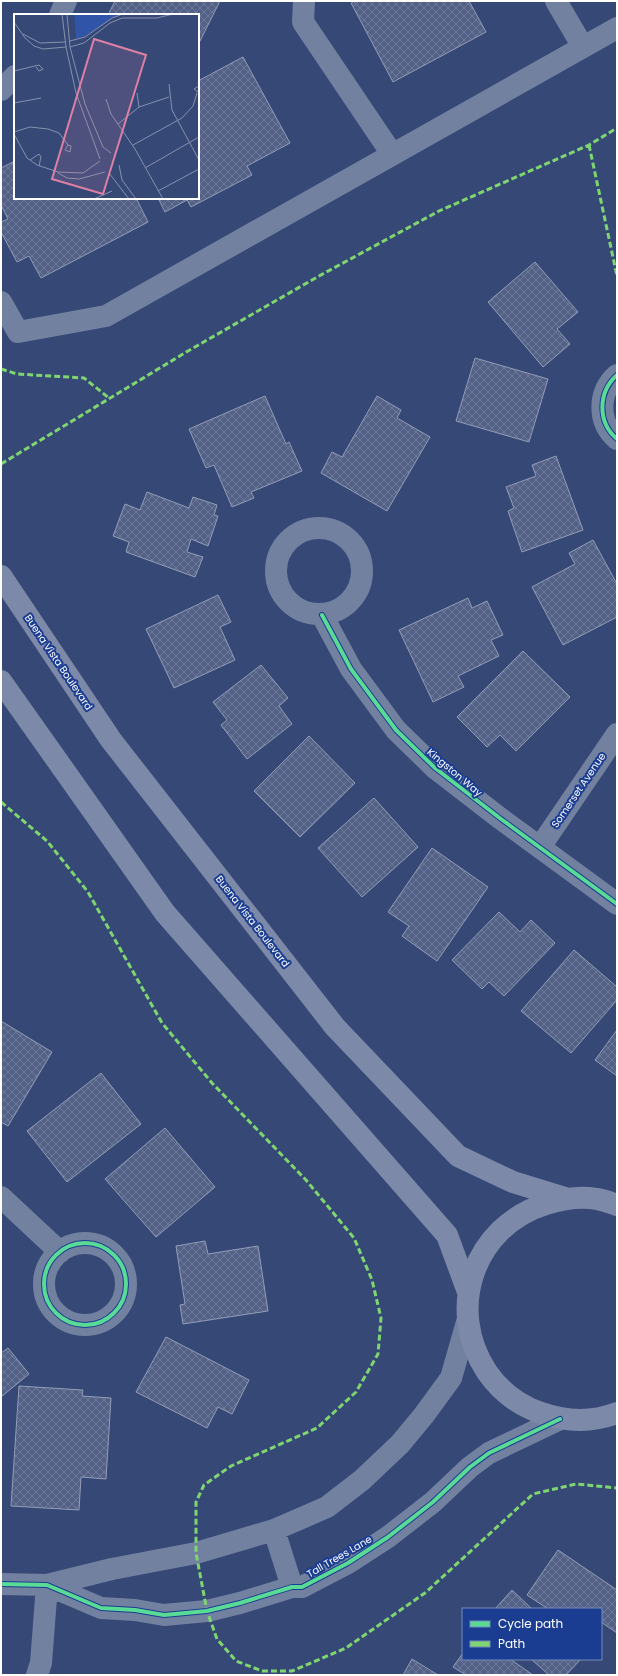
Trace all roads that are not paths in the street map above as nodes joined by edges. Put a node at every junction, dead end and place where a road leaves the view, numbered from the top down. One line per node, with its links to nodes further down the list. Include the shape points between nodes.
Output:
1 (66, 1): 4 (street)
2 (304, 1): 9 (street, via 302,22)
3 (556, 1): 6 (street)
4 (60, 14)
5 (617, 28): 6 (street)
6 (584, 47): 9 (street)
7 (14, 77): 8 (street)
8 (1, 90)
9 (392, 154): 10 (street, via 106,316 18,332)
10 (1, 302)
11 (617, 375): 12 (street, via 611,380 604,394 602,408 605,422)
12 (617, 439)
13 (1, 576): 20 (main road, Buena Vista Boulevard, via 111,740 335,1027 458,1156 513,1182)
14 (322, 615): 17 (street, Kingston Way, via 351,669 396,730 435,768)
15 (1, 681): 23 (main road, Buena Vista Boulevard, via 165,912 447,1235)
16 (617, 734): 17 (street, Somerset Avenue)
17 (540, 847): 18 (street, Kingston Way)
18 (617, 904)
19 (1, 1197): 22 (street)
20 (564, 1198): 21 (main road, Buena Vista Boulevard, via 597,1199); 23 (main road, Buena Vista Boulevard, via 530,1209 500,1229 479,1259)
21 (617, 1205)
22 (60, 1252)
23 (468, 1292): 24 (main road, Buena Vista Boulevard)
24 (467, 1322): 26 (main road, Buena Vista Boulevard, via 477,1357 497,1386 526,1408); 27 (street, Tall Trees Lane, via 450,1378 424,1416 400,1444 362,1480 327,1507)
25 (612, 1418): 26 (main road, Buena Vista Boulevard, via 582,1421)
26 (560, 1419): 30 (street, Tall Trees Lane, via 489,1453 433,1502 388,1537 348,1563 302,1587)
27 (274, 1530): 29 (street, Tall Trees Lane, via 196,1553); 30 (street)
28 (1, 1584): 29 (street, Tall Trees Lane)
29 (46, 1585): 30 (street, Tall Trees Lane, via 101,1608 164,1615 207,1611); 31 (street, via 41,1663)
30 (292, 1587)
31 (37, 1675)

